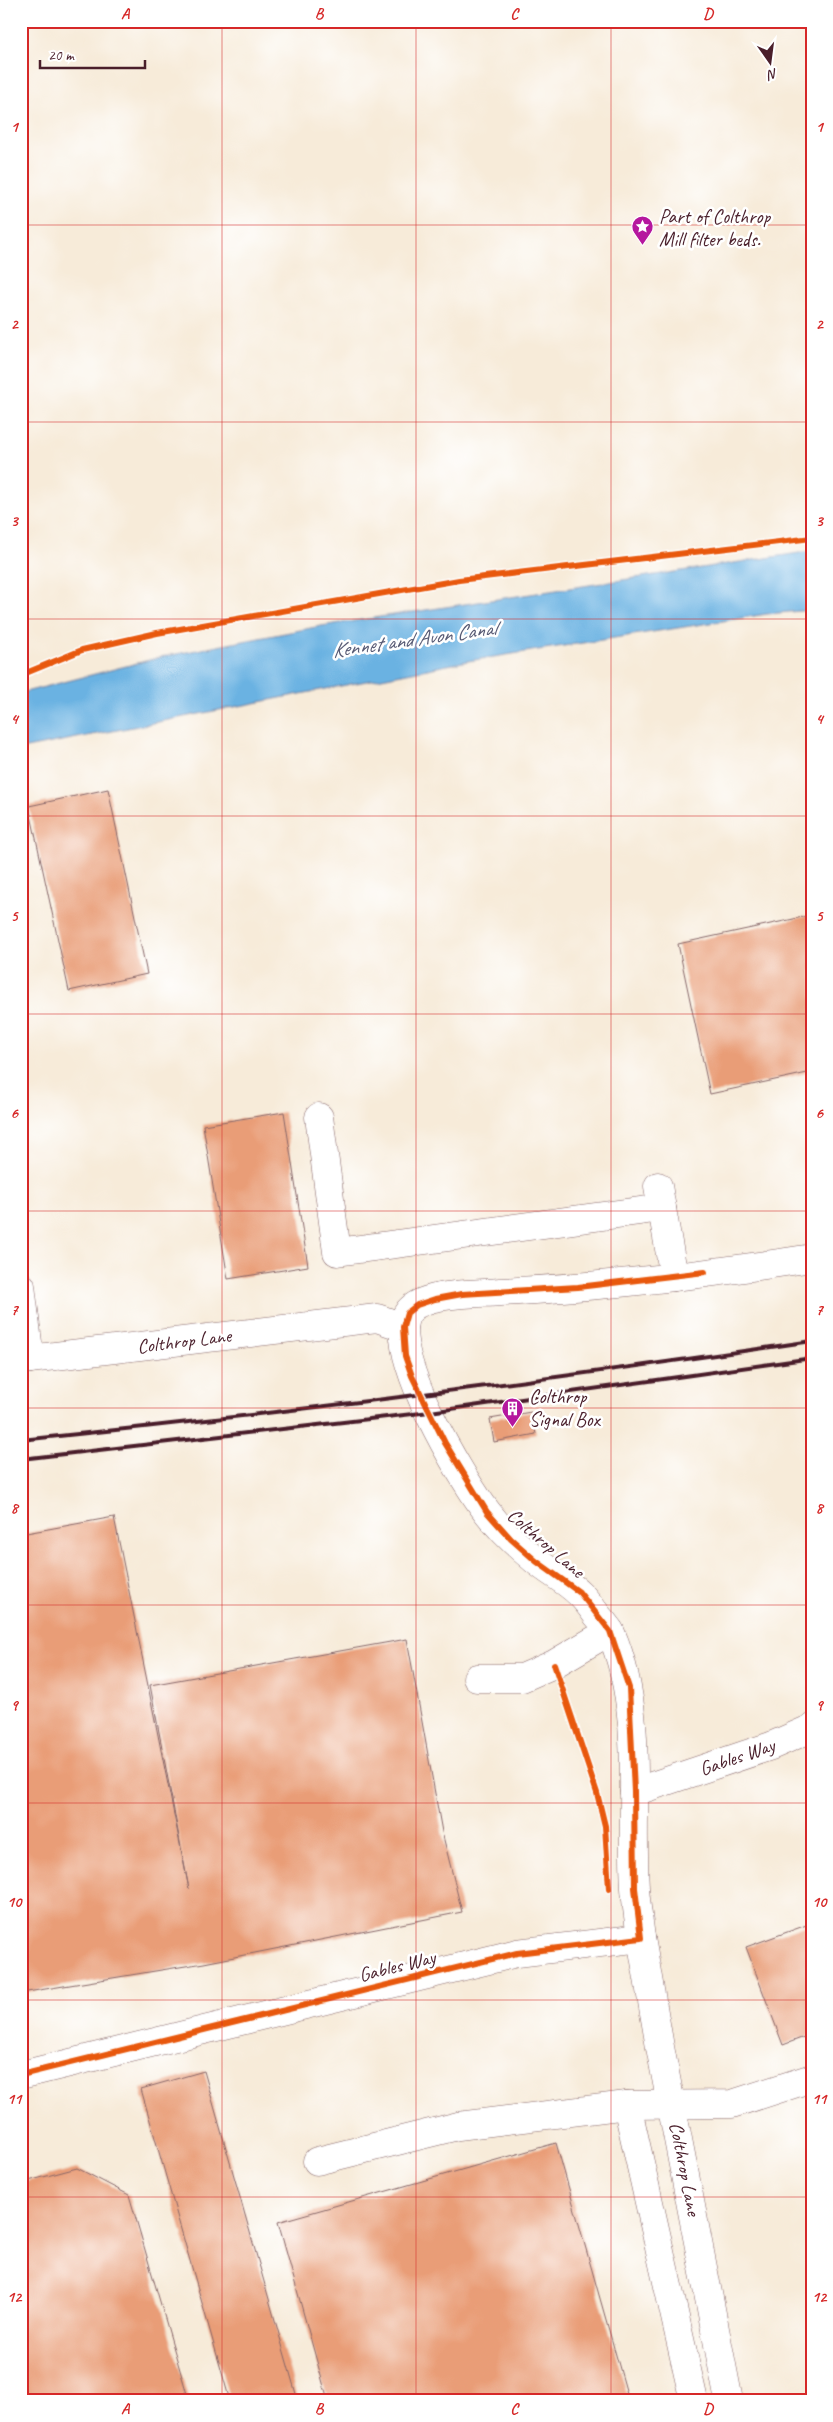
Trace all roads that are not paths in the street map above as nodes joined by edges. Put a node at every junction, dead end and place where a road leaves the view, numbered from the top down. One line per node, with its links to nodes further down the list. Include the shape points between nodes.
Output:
1 (319, 1116): 3 (street, via 337,1252 660,1197)
2 (812, 1258): 3 (street)
3 (674, 1277): 5 (street, via 435,1298 407,1313)
4 (21, 1286): 6 (street)
5 (403, 1327): 6 (street, Colthrop Lane, via 377,1318); 7 (street, Colthrop Lane, via 405,1356 412,1376 445,1443 487,1512 536,1561 579,1592)
6 (26, 1359)
7 (610, 1631): 8 (street, via 554,1664 522,1678); 10 (street, Colthrop Lane, via 629,1688)
8 (477, 1678)
9 (812, 1728): 10 (street, Gables Way, via 771,1746)
10 (634, 1792): 11 (street, via 635,1888)
11 (641, 1938): 12 (street, Gables Way, via 518,1953); 15 (street, Colthrop Lane)
12 (21, 2075)
13 (812, 2078): 15 (street, via 732,2104)
14 (627, 2105): 15 (street); 16 (street, via 458,2126); 17 (street)
15 (672, 2105): 18 (street, Colthrop Lane)
16 (317, 2161)
17 (694, 2401)
18 (729, 2401)

